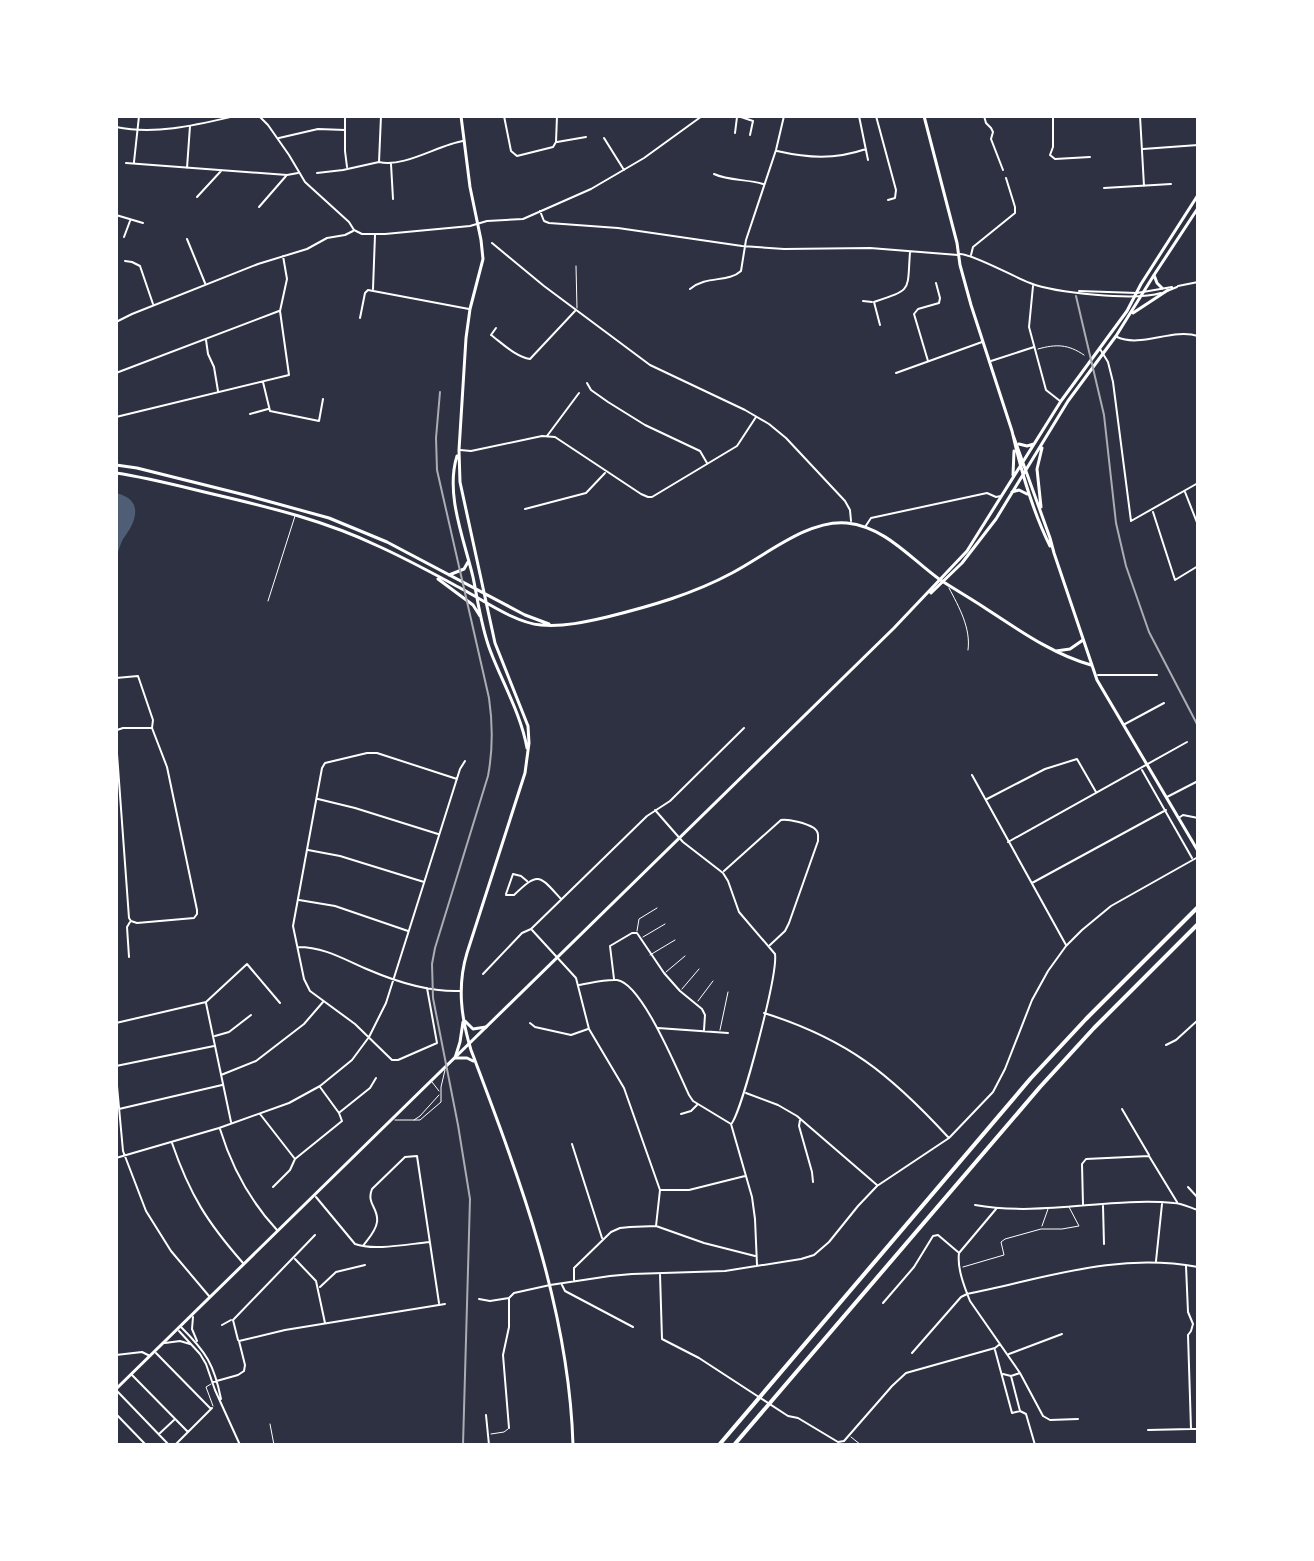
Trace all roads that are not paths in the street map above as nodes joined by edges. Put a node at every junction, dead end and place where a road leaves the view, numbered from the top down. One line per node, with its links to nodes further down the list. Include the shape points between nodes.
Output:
1 (139, 116): 22 (street)
2 (235, 116): 20 (street)
3 (259, 116): 27 (street)
4 (345, 116): 23 (street)
5 (381, 116): 37 (street)
6 (461, 116): 29 (main road)
7 (504, 116): 30 (street, via 515,155)
8 (557, 116): 30 (street)
9 (694, 116): 19 (lane)
10 (702, 116): 19 (street)
11 (738, 116): 24 (street); 25 (street, via 753,121)
12 (784, 116): 34 (street)
13 (859, 116): 32 (street)
14 (876, 116): 58 (street, via 896,190 896,197)
15 (924, 116): 75 (main road)
16 (984, 116): 45 (street)
17 (1053, 116): 35 (street, via 1050,155)
18 (1140, 116): 33 (street)
19 (697, 120): 44 (street)
20 (190, 125): 22 (street); 41 (street)
21 (116, 127): 22 (street)
22 (137, 130): 40 (street)
23 (345, 130): 27 (street, via 318,129); 42 (street)
24 (735, 133)
25 (750, 135)
26 (586, 137): 30 (street)
27 (277, 138): 46 (street)
28 (604, 138): 44 (street)
29 (464, 141): 39 (street); 65 (main road)
30 (556, 142)
31 (1198, 145): 33 (street)
32 (866, 149): 34 (street, via 823,158); 36 (street)
33 (1142, 149): 53 (street)
34 (776, 150): 52 (street)
35 (1090, 157)
36 (868, 160)
37 (379, 162): 39 (street); 42 (street)
38 (126, 163): 40 (street)
39 (391, 163): 57 (street)
40 (134, 164): 41 (street)
41 (187, 168): 43 (street)
42 (348, 168): 47 (street)
43 (222, 170): 49 (street); 56 (street)
44 (624, 170): 61 (street)
45 (1003, 170)
46 (298, 173): 49 (street); 66 (street)
47 (317, 173)
48 (714, 174): 52 (street)
49 (287, 175): 59 (street)
50 (1006, 178): 77 (street, via 1015,213 973,247)
51 (1171, 184): 53 (street)
52 (765, 185): 73 (street)
53 (1144, 186): 54 (street)
54 (1104, 188)
55 (1198, 195): 68 (main road)
56 (197, 197)
57 (393, 199)
58 (888, 200)
59 (259, 207)
60 (1198, 208): 71 (main road)
61 (540, 211): 65 (street, via 523,219); 73 (street, via 549,223)
62 (116, 215): 63 (street)
63 (130, 220): 64 (street); 69 (street)
64 (143, 223)
65 (477, 224): 67 (street); 95 (main road, via 482,262)
66 (354, 230): 67 (street); 76 (street)
67 (375, 234): 88 (street)
68 (1171, 235): 71 (main road); 91 (main road)
69 (124, 237)
70 (187, 239): 83 (street)
71 (1177, 240): 80 (main road)
72 (492, 243): 96 (street)
73 (745, 246): 74 (street); 87 (street, via 739,274 699,282)
74 (910, 250): 75 (street); 93 (street, via 903,292)
75 (959, 255): 77 (street); 106 (main road)
76 (283, 256): 83 (street); 97 (street, via 287,279)
77 (971, 256): 84 (street)
78 (125, 261): 94 (street, via 140,266)
79 (576, 266): 96 (lane)
80 (1154, 275): 86 (main road); 90 (main road)
81 (1198, 282): 85 (street)
82 (936, 283): 111 (street, via 939,303 914,314)
83 (206, 284): 94 (street)
84 (1033, 284): 91 (street); 107 (street, via 1028,323)
85 (1177, 287): 86 (street); 89 (street)
86 (1162, 288): 90 (street)
87 (690, 289)
88 (373, 290): 95 (street); 99 (street, via 365,293)
89 (1168, 290): 90 (street); 98 (main road)
90 (1143, 294): 91 (street); 98 (main road)
91 (1136, 295): 108 (main road)
92 (863, 301): 93 (street)
93 (874, 302): 101 (street)
94 (153, 305): 100 (street)
95 (470, 310): 129 (main road)
96 (576, 310): 102 (street, via 526,360 491,335); 123 (street, via 650,365)
97 (280, 311): 105 (street); 115 (street, via 289,375)
98 (1130, 315): 103 (main road)
99 (360, 318)
100 (116, 322)
101 (880, 325)
102 (496, 328)
103 (1116, 336): 104 (street, via 1126,341); 110 (main road)
104 (1198, 336)
105 (206, 340): 113 (street); 117 (street)
106 (983, 342): 111 (street); 112 (main road)
107 (1035, 348): 109 (lane, via 1060,345); 112 (street); 120 (street, via 1046,390)
108 (1099, 351): 110 (street); 120 (main road)
109 (1084, 355)
110 (1102, 356): 126 (main road); 145 (street, via 1113,382 1131,521)
111 (928, 361): 114 (street)
112 (990, 362): 128 (main road)
113 (116, 373)
114 (896, 373)
115 (263, 382): 117 (street); 121 (street)
116 (587, 383): 130 (street, via 634,418 700,451)
117 (218, 392): 124 (street)
118 (579, 393): 125 (street)
119 (323, 399): 121 (street, via 319,421)
120 (1061, 401): 127 (main road)
121 (269, 409): 122 (street)
122 (250, 414)
123 (757, 416): 130 (street, via 737,446); 148 (street, via 786,438 845,501)
124 (116, 417)
125 (547, 436): 129 (street); 133 (street)
126 (1047, 437): 135 (main road); 146 (main road, via 1037,469)
127 (1034, 444): 128 (main road); 131 (main road)
128 (1016, 445): 131 (main road); 138 (main road)
129 (459, 450): 136 (main road); 137 (main road)
130 (708, 464): 133 (street, via 648,497)
131 (1022, 464): 135 (main road); 138 (main road)
132 (116, 465): 157 (main road, via 305,510 352,526)
133 (606, 472): 144 (street, via 586,493)
134 (116, 473): 147 (main road)
135 (1024, 473): 141 (main road); 143 (main road); 146 (main road)
136 (454, 474): 137 (main road); 152 (main road)
137 (460, 475): 161 (main road)
138 (1012, 477): 142 (main road)
139 (1198, 483): 140 (street)
140 (1185, 491): 145 (street); 149 (street)
141 (1012, 492): 143 (main road, via 1023,491); 154 (main road, via 979,543)
142 (1002, 495): 150 (street, via 987,493 876,517); 154 (main road)
143 (1030, 498): 151 (main road)
144 (525, 509)
145 (1153, 510): 153 (street, via 1175,580)
146 (1041, 513): 151 (main road)
147 (295, 514): 156 (main road, via 348,532); 162 (lane)
148 (851, 523): 150 (main road); 168 (main road, via 804,532 676,598)
149 (1198, 525)
150 (865, 527): 155 (main road)
151 (1054, 553): 169 (main road)
152 (468, 559): 157 (main road, via 464,569); 159 (main road)
153 (1197, 567)
154 (951, 571): 155 (main road); 158 (main road); 160 (main road)
155 (931, 573): 158 (main road)
156 (432, 574): 163 (main road); 167 (main road, via 473,605)
157 (449, 575): 159 (main road)
158 (943, 582): 160 (main road); 170 (lane, via 967,629); 202 (main road)
159 (475, 588): 161 (main road); 163 (main road)
160 (956, 590): 171 (main road)
161 (484, 593): 166 (main road); 168 (main road)
162 (270, 596): 164 (lane); 165 (lane)
163 (477, 597): 166 (main road); 167 (main road)
164 (277, 599)
165 (268, 601)
166 (486, 602): 168 (main road, via 525,621); 178 (main road, via 498,653)
167 (482, 619): 181 (main road)
168 (553, 625)
169 (1083, 640): 171 (main road); 172 (main road)
170 (968, 650)
171 (1056, 651): 172 (main road)
172 (1091, 665): 173 (main road)
173 (1095, 675): 174 (street); 177 (main road)
174 (1157, 675)
175 (116, 678): 179 (street, via 138,676)
176 (1164, 703): 177 (street)
177 (1124, 724): 187 (main road)
178 (528, 727): 181 (main road); 185 (main road)
179 (152, 728): 182 (street); 215 (street, via 167,767 197,910 192,919)
180 (744, 728): 197 (street)
181 (522, 729): 185 (main road)
182 (116, 731)
183 (116, 740): 189 (street)
184 (1187, 742): 187 (street)
185 (528, 756): 238 (main road)
186 (465, 761): 191 (street)
187 (1147, 765): 188 (street); 194 (main road)
188 (1142, 768): 193 (street); 198 (street)
189 (117, 774): 215 (street)
190 (972, 775): 196 (street)
191 (457, 779): 195 (street, via 367,753 325,763); 201 (street)
192 (1198, 781): 194 (street)
193 (1097, 793): 196 (street, via 1077,759); 203 (street)
194 (1167, 798): 199 (main road)
195 (317, 799): 201 (street); 204 (street)
196 (986, 799): 203 (street)
197 (655, 810): 202 (street); 211 (street)
198 (1166, 810): 206 (street); 210 (street)
199 (1179, 817): 200 (street); 205 (main road)
200 (1198, 818)
201 (439, 834): 208 (street)
202 (680, 838): 207 (street); 229 (main road)
203 (1008, 842): 210 (street)
204 (307, 850): 208 (street); 212 (street)
205 (1198, 854): 206 (street)
206 (1193, 859): 224 (street, via 1111,906)
207 (723, 873): 223 (street, via 739,912); 223 (street, via 783,819 818,834 789,923)
208 (424, 882): 219 (street)
209 (528, 882): 209 (street, via 513,874 506,895 514,895); 211 (street, via 543,880)
210 (1031, 884): 224 (street)
211 (561, 899): 218 (street)
212 (298, 900): 219 (street, via 335,906); 225 (street, via 293,926)
213 (1198, 907): 389 (highway, via 1031,1078)
214 (657, 908): 220 (lane, via 639,919)
215 (131, 921): 228 (street)
216 (665, 924): 221 (lane)
217 (1198, 924): 390 (highway, via 1040,1087)
218 (531, 929): 229 (street); 232 (street)
219 (409, 931): 233 (street)
220 (637, 933): 221 (street); 234 (street, via 610,946)
221 (641, 938): 226 (street)
222 (675, 940): 226 (lane)
223 (769, 945): 245 (street, via 776,960)
224 (1066, 946): 288 (street, via 1032,1000 993,1092)
225 (297, 947): 233 (street, via 336,954); 241 (street, via 307,987)
226 (650, 955): 231 (street)
227 (685, 956): 231 (lane)
228 (129, 957)
229 (557, 957): 236 (street); 251 (main road)
230 (699, 969): 239 (lane)
231 (664, 973): 239 (street)
232 (483, 974)
233 (394, 979): 237 (street); 258 (street)
234 (615, 980): 236 (street); 252 (street, via 632,991)
235 (713, 981): 244 (lane)
236 (579, 985): 253 (street)
237 (427, 988): 238 (street); 258 (street, via 437,1043 395,1061)
238 (460, 991): 247 (main road)
239 (680, 991): 244 (street)
240 (728, 992): 255 (lane)
241 (324, 1001): 258 (street); 267 (street, via 304,1024 256,1061)
242 (206, 1002): 243 (street, via 247,964); 249 (street); 257 (street)
243 (280, 1003)
244 (696, 1004): 254 (street, via 704,1011)
245 (764, 1013): 273 (street); 288 (street, via 826,1036 856,1054)
246 (251, 1015): 257 (street, via 229,1032)
247 (463, 1019): 251 (main road, via 473,1029); 259 (main road); 262 (main road)
248 (1198, 1020): 260 (street)
249 (116, 1023)
250 (530, 1023): 253 (street, via 571,1035)
251 (486, 1027): 259 (main road)
252 (658, 1028): 254 (street); 274 (street)
253 (589, 1029): 300 (street, via 624,1088)
254 (704, 1030): 255 (street)
255 (719, 1033): 256 (street)
256 (728, 1033)
257 (213, 1036): 261 (street)
258 (369, 1037): 271 (street, via 352,1060)
259 (469, 1044): 262 (main road); 263 (main road)
260 (1166, 1045)
261 (215, 1046): 264 (street); 267 (street)
262 (455, 1058): 263 (main road); 265 (main road)
263 (476, 1064): 333 (main road, via 538,1236)
264 (116, 1066)
265 (445, 1067): 269 (main road); 272 (lane)
266 (116, 1075): 275 (street)
267 (221, 1075): 270 (street)
268 (376, 1078): 279 (street)
269 (431, 1081): 272 (lane); 277 (main road)
270 (223, 1085): 275 (street); 285 (street)
271 (320, 1086): 278 (street); 279 (street)
272 (441, 1093): 284 (lane); 284 (lane, via 441,1102 424,1118)
273 (744, 1093): 282 (street); 286 (street)
274 (698, 1104): 280 (street); 286 (street)
275 (119, 1109): 291 (street)
276 (1122, 1109): 292 (street)
277 (402, 1110): 281 (main road); 283 (lane)
278 (259, 1113): 285 (street); 294 (street)
279 (339, 1113): 294 (street, via 342,1121)
280 (681, 1114)
281 (392, 1119): 283 (lane); 301 (main road)
282 (801, 1119): 296 (street); 297 (street)
283 (406, 1120): 284 (lane)
284 (412, 1121)
285 (231, 1124): 287 (street)
286 (731, 1124): 295 (street)
287 (219, 1128): 289 (street); 314 (street, via 239,1180)
288 (949, 1138): 297 (street)
289 (172, 1141): 291 (street); 324 (street, via 197,1203)
290 (572, 1144): 316 (street)
291 (125, 1155): 293 (street); 336 (street, via 160,1235)
292 (1149, 1156): 304 (street); 306 (street, via 1083,1161)
293 (116, 1158)
294 (295, 1159): 298 (street)
295 (746, 1176): 300 (street, via 689,1190); 321 (street)
296 (813, 1182)
297 (877, 1186): 327 (street, via 820,1251)
298 (273, 1187)
299 (1188, 1187): 302 (street)
300 (660, 1190): 312 (street)
301 (315, 1196): 314 (main road); 319 (street, via 355,1244)
302 (1198, 1198)
303 (1162, 1203): 304 (street); 307 (street); 323 (street)
304 (1178, 1203): 311 (street)
305 (975, 1205): 309 (street)
306 (1083, 1205): 307 (street); 308 (street)
307 (1103, 1205): 318 (street)
308 (1069, 1207): 310 (street); 313 (lane, via 1079,1226)
309 (996, 1209): 310 (street); 320 (street)
310 (1048, 1209): 313 (lane)
311 (1198, 1210)
312 (656, 1226): 316 (street, via 620,1228); 321 (street)
313 (1041, 1229): 329 (lane, via 1005,1239 1004,1255)
314 (278, 1231): 324 (main road)
315 (315, 1235): 322 (street)
316 (603, 1239): 331 (street, via 574,1268)
317 (430, 1242): 319 (street); 319 (street, via 417,1156 405,1157 372,1189 377,1223); 340 (street)
318 (1104, 1244)
319 (363, 1246)
320 (959, 1253): 329 (street); 339 (street, via 933,1236)
321 (756, 1256): 327 (street)
322 (294, 1258): 334 (street); 343 (street)
323 (1156, 1263): 326 (street); 335 (street, via 1076,1269)
324 (244, 1264): 336 (main road)
325 (365, 1265): 334 (street, via 336,1272)
326 (1186, 1265): 328 (street); 374 (street, via 1193,1324 1188,1335)
327 (758, 1266): 330 (street)
328 (1198, 1267)
329 (960, 1268): 335 (street)
330 (660, 1273): 331 (street); 381 (street, via 662,1339)
331 (574, 1282): 332 (street)
332 (561, 1284): 333 (street); 346 (street, via 566,1292)
333 (550, 1285): 337 (street); 388 (main road, via 570,1391)
334 (319, 1288): 344 (street)
335 (967, 1294): 352 (street); 356 (street)
336 (210, 1297): 342 (main road)
337 (509, 1298): 338 (street); 373 (street, via 503,1355)
338 (479, 1299)
339 (883, 1303)
340 (439, 1304): 341 (street); 344 (street)
341 (445, 1304)
342 (194, 1314): 347 (main road); 350 (street)
343 (233, 1320): 345 (street); 349 (street)
344 (325, 1323): 349 (street)
345 (222, 1325)
346 (633, 1327)
347 (179, 1328): 350 (street); 351 (main road); 353 (street)
348 (1062, 1334): 357 (street)
349 (239, 1341): 364 (street, via 244,1371)
350 (197, 1342): 364 (street)
351 (164, 1343): 353 (street); 355 (main road)
352 (1000, 1344): 354 (street); 357 (street)
353 (192, 1345): 364 (street)
354 (995, 1348): 362 (street); 380 (street, via 906,1373)
355 (155, 1351): 359 (main road); 366 (street)
356 (912, 1353)
357 (1008, 1354): 360 (street)
358 (116, 1355): 359 (street)
359 (150, 1356): 361 (main road)
360 (1020, 1373): 363 (street); 371 (street, via 1045,1417)
361 (131, 1374): 365 (main road); 370 (street)
362 (1002, 1374): 363 (street); 367 (street, via 1012,1413)
363 (1011, 1376): 367 (street)
364 (215, 1382): 366 (lane, via 206,1387); 385 (street)
365 (116, 1390): 378 (street)
366 (212, 1408): 377 (street)
367 (1020, 1411): 392 (street, via 1026,1414)
368 (116, 1414): 382 (street)
369 (486, 1415): 379 (street)
370 (175, 1419): 377 (street); 378 (street)
371 (1078, 1419)
372 (270, 1424): 386 (lane)
373 (509, 1428): 379 (lane)
374 (1191, 1429): 375 (street); 376 (street)
375 (1198, 1429)
376 (1148, 1430)
377 (188, 1432): 384 (street)
378 (159, 1434): 383 (street)
379 (488, 1434): 387 (street)
380 (849, 1435): 381 (street); 391 (lane)
381 (842, 1444)
382 (146, 1445)
383 (169, 1445)
384 (175, 1445)
385 (240, 1445)
386 (274, 1445)
387 (489, 1445)
388 (573, 1445)
389 (719, 1445)
390 (734, 1445)
391 (861, 1445)
392 (1035, 1445)

